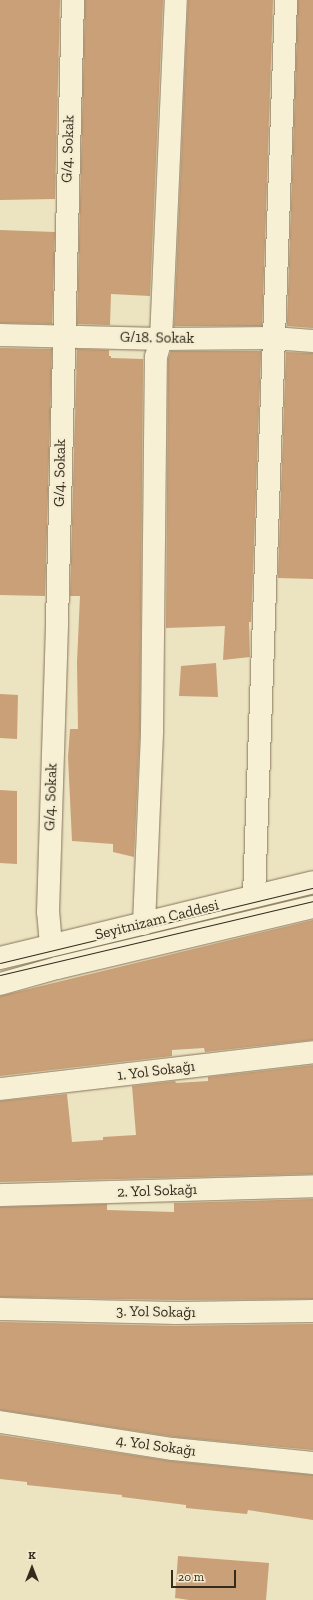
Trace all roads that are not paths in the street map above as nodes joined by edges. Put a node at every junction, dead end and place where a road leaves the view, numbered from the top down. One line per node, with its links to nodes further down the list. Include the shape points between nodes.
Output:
1 (72, 0): 5 (street, G/4. Sokak)
2 (176, 0): 7 (street)
3 (286, 0): 6 (street)
4 (0, 336): 5 (street, G/18. Sokak)
5 (63, 337): 7 (street, G/18. Sokak); 13 (street, G/4. Sokak, via 48,912)
6 (273, 338): 7 (street, G/18. Sokak); 8 (street, G/18. Sokak); 10 (street)
7 (161, 339): 12 (street, via 156,357 152,730)
8 (313, 341)
9 (313, 882): 10 (street, Seyitnizam Caddesi)
10 (254, 896): 12 (street, Seyitnizam Caddesi)
11 (313, 907): 15 (street, Seyitnizam Caddesi)
12 (144, 924): 13 (street, Seyitnizam Caddesi)
13 (51, 945): 14 (street, Seyitnizam Caddesi)
14 (0, 958)
15 (0, 984)
16 (313, 1052): 17 (street, 1. Yol Sokağı)
17 (0, 1089)
18 (313, 1186): 19 (street, 2. Yol Sokağı)
19 (0, 1195)
20 (0, 1309): 21 (street, 3. Yol Sokağı, via 176,1313)
21 (313, 1311)
22 (0, 1422): 23 (street, 4. Yol Sokağı, via 173,1449)
23 (313, 1463)

